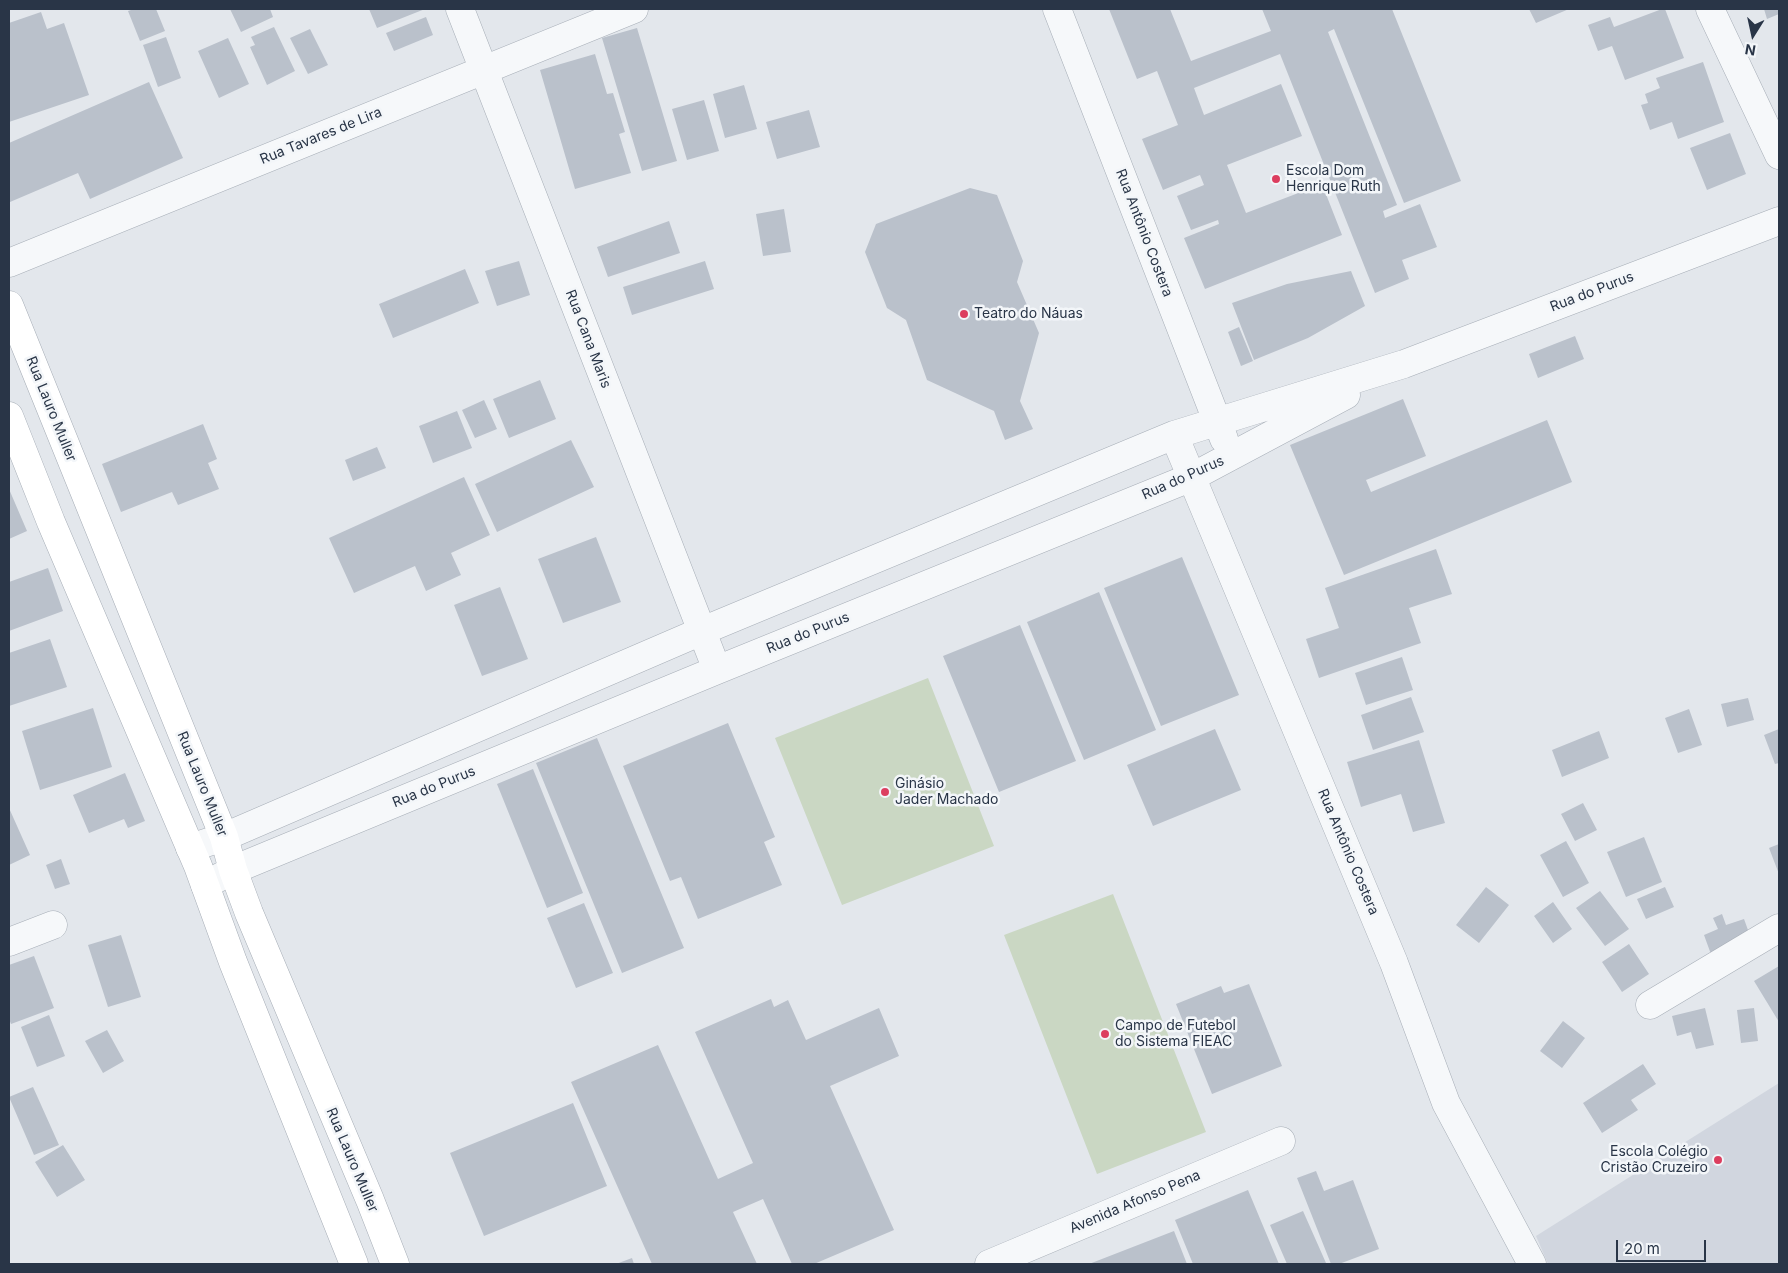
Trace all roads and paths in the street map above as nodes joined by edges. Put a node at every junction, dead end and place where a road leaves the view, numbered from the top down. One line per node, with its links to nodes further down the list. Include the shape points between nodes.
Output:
1 (460, 9): 5 (street, Rua Cana Maris)
2 (634, 9): 5 (street, Rua Tavares de Lira)
3 (1057, 9): 12 (street, Rua Antônio Costera)
4 (1710, 9): 6 (street)
5 (483, 69): 8 (street, Rua Tavares de Lira); 16 (street, Rua Cana Maris)
6 (1779, 155)
7 (1779, 220): 10 (street, Rua do Purus)
8 (9, 263)
9 (9, 305): 18 (street, Rua Lauro Muller)
10 (1404, 364): 12 (street, Rua do Purus); 14 (street, Rua do Purus)
11 (9, 416): 19 (street, via 50,522)
12 (1217, 422): 13 (street, Rua do Purus); 14 (street, Rua Antônio Costera)
13 (1174, 435): 15 (street, Rua Antônio Costera); 16 (street, Rua do Purus)
14 (1231, 456): 15 (street, Rua do Purus)
15 (1192, 477): 17 (street, Rua do Purus); 30 (street, Rua Antônio Costera, via 1394,963 1446,1103)
16 (702, 631): 17 (street, Rua Cana Maris); 18 (street, Rua do Purus)
17 (716, 670): 20 (street, Rua do Purus)
18 (224, 837): 19 (street, Rua do Purus); 20 (street, Rua Lauro Muller)
19 (190, 848): 21 (street)
20 (233, 870): 21 (street, Rua do Purus); 28 (street, Rua Lauro Muller)
21 (205, 885): 27 (street)
22 (53, 925): 24 (street)
23 (1779, 928): 25 (street)
24 (9, 942)
25 (1650, 1006)
26 (1281, 1141): 29 (street, Avenida Afonso Pena)
27 (354, 1264)
28 (395, 1264)
29 (989, 1264)
30 (1532, 1264)

